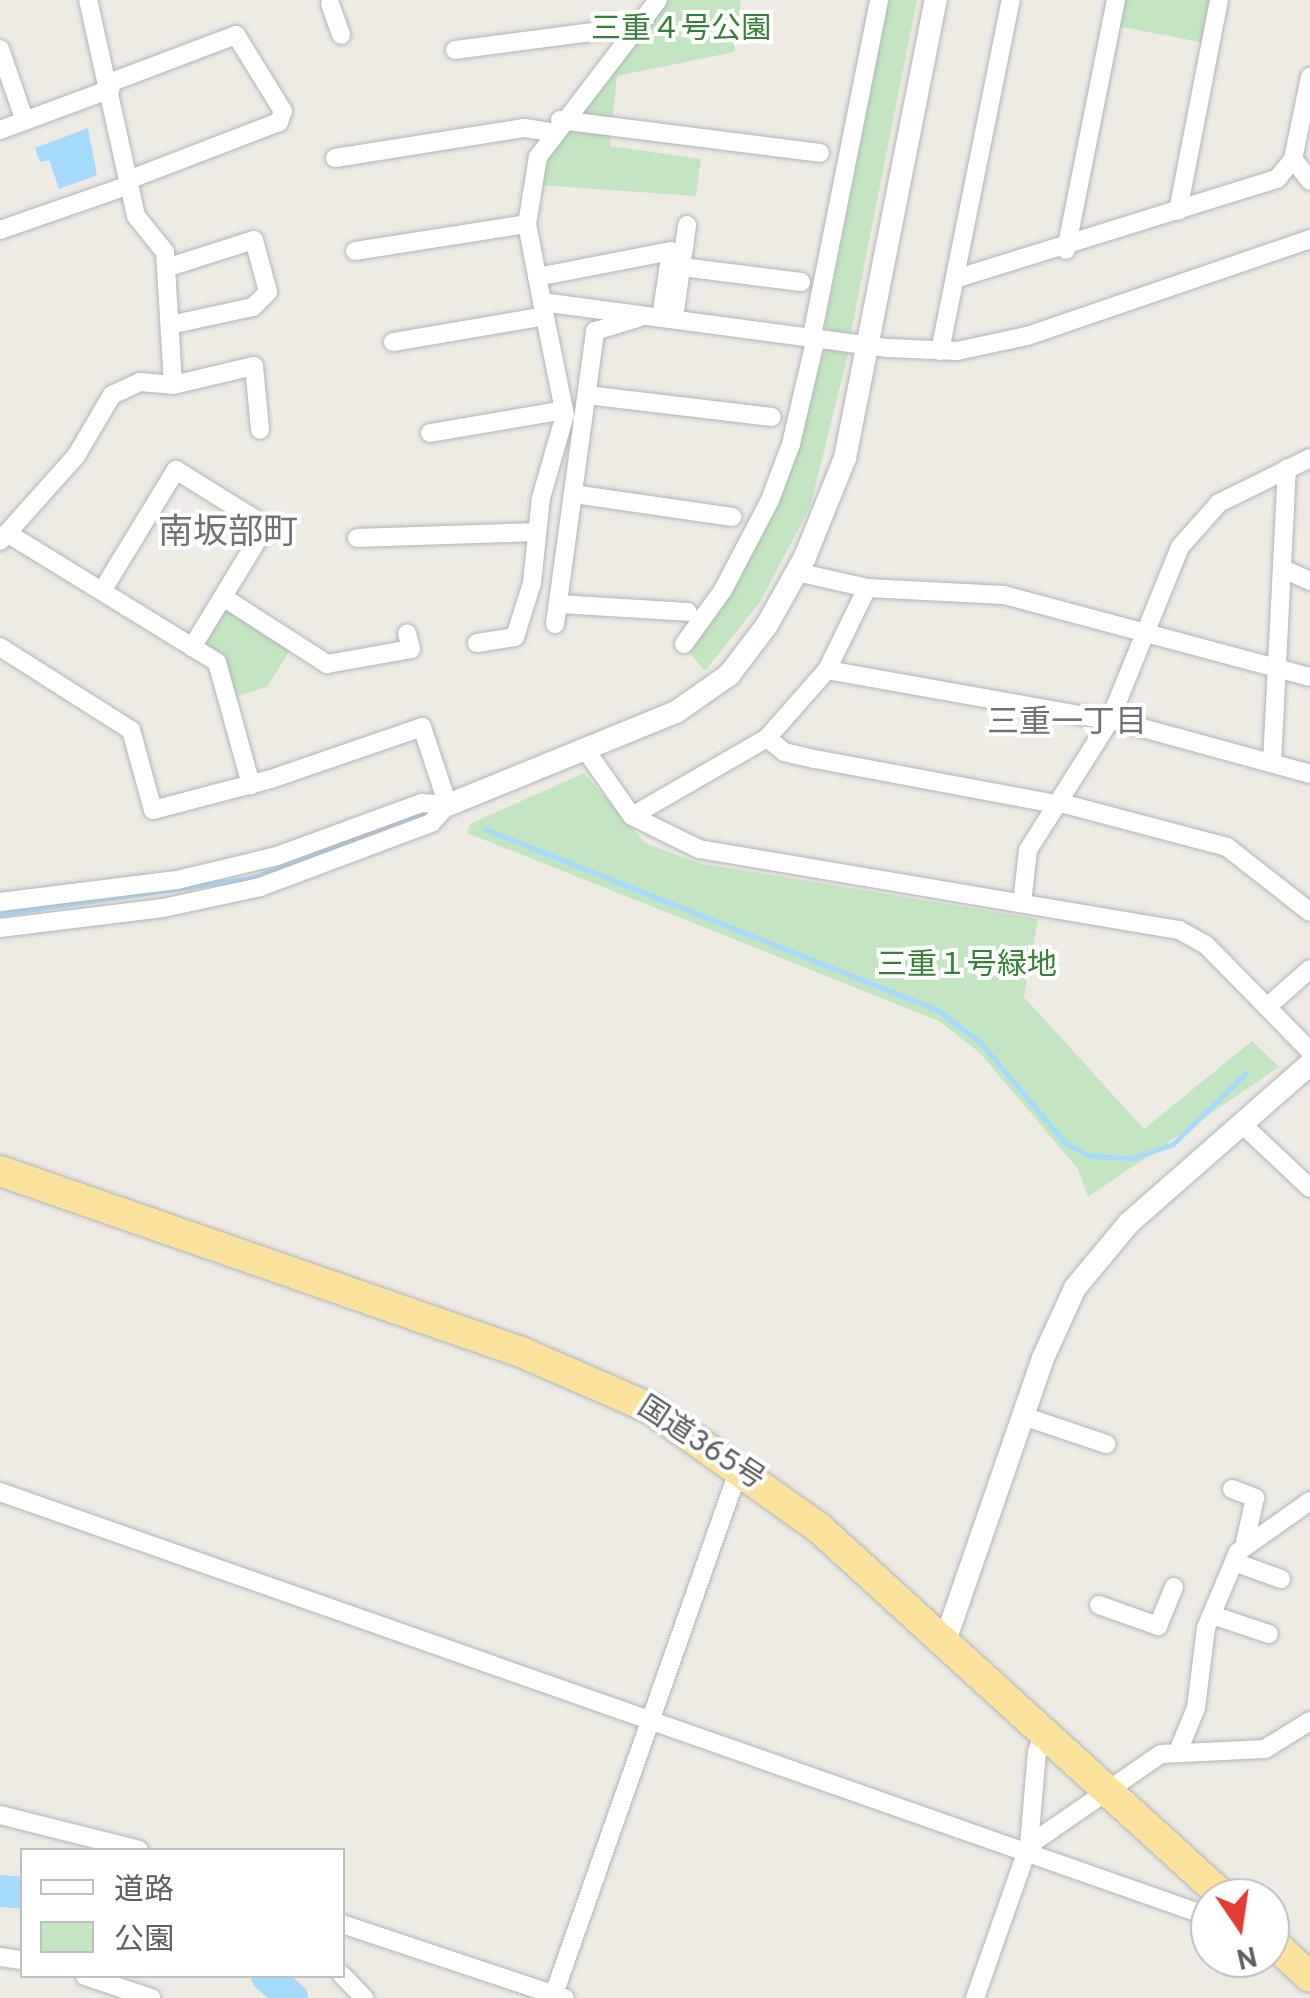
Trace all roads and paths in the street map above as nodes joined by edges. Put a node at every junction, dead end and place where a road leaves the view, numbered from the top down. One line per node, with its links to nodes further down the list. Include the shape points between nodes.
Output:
1 (88, 0): 14 (street)
2 (658, 0): 9 (street)
3 (880, 0): 38 (street)
4 (936, 0): 40 (street)
5 (1012, 0): 33 (street)
6 (1116, 0): 28 (street)
7 (1219, 0): 23 (street)
8 (330, 1): 10 (street)
9 (637, 26): 12 (street); 16 (street)
10 (341, 35)
11 (0, 49): 15 (street)
12 (455, 50)
13 (1310, 77): 20 (street)
14 (110, 86): 15 (street); 22 (street); 22 (street, via 236,34 283,111 279,122)
15 (25, 121): 17 (street)
16 (556, 126): 18 (street); 19 (street); 24 (street, via 533,172)
17 (0, 130)
18 (820, 153)
19 (335, 158)
20 (1293, 159): 21 (street); 23 (street, via 1277,179)
21 (1310, 181)
22 (128, 183): 26 (street); 31 (street, via 140,224 165,252)
23 (1178, 211): 28 (street)
24 (527, 224): 29 (street); 32 (street)
25 (687, 226): 30 (street)
26 (0, 230)
27 (1310, 239): 41 (street, via 1013,341)
28 (1066, 250): 33 (street)
29 (355, 251)
30 (682, 267): 34 (street); 36 (street)
31 (166, 268): 37 (street); 37 (street, via 254,240 268,292 253,307)
32 (537, 277): 35 (street); 36 (street, via 670,251)
33 (955, 279): 41 (street)
34 (802, 282)
35 (544, 309): 36 (street); 39 (street); 44 (street)
36 (661, 317): 38 (street); 43 (street, via 595,331)
37 (170, 325): 42 (street)
38 (814, 336): 40 (street); 67 (street, via 792,444 770,500 723,590)
39 (393, 342)
40 (869, 343): 41 (street); 56 (street, via 840,473)
41 (940, 351)
42 (173, 385): 46 (street, via 254,366); 53 (street, via 140,382 112,395 76,456)
43 (587, 395): 45 (street); 50 (street)
44 (564, 410): 47 (street); 52 (street)
45 (772, 418)
46 (260, 430)
47 (430, 433)
48 (1310, 458): 49 (street)
49 (1288, 468): 55 (street); 64 (street, via 1234,494 1198,522)
50 (573, 494): 51 (street); 61 (street)
51 (732, 517)
52 (536, 532): 54 (street); 66 (street, via 532,583 515,637)
53 (4, 537): 59 (street)
54 (356, 538)
55 (1283, 569): 57 (street); 70 (street)
56 (797, 572): 58 (street); 75 (street, via 760,637 717,685 662,720)
57 (1310, 582)
58 (867, 588): 64 (street, via 985,592); 71 (street)
59 (102, 591): 60 (street, via 176,470 266,526); 68 (street)
60 (223, 597): 65 (street, via 327,664 411,648); 68 (street)
61 (559, 604): 62 (street); 63 (street)
62 (688, 612)
63 (555, 624)
64 (1144, 632): 70 (street); 73 (street)
65 (408, 633)
66 (477, 643)
67 (684, 644)
68 (192, 647): 78 (street, via 217,662)
69 (0, 648): 78 (street, via 131,730 154,810)
70 (1276, 667): 72 (street); 76 (street)
71 (828, 670): 73 (street); 74 (street)
72 (1310, 677)
73 (1109, 722): 76 (street); 79 (street)
74 (766, 738): 79 (street, via 784,752); 81 (street, via 726,768)
75 (586, 752): 80 (street); 81 (street)
76 (1272, 763): 77 (street)
77 (1310, 774)
78 (250, 785): 80 (street, via 422,727)
79 (1056, 803): 83 (street, via 1028,850); 84 (street, via 1227,848)
80 (448, 805): 82 (street, via 422,804 277,856 196,876); 85 (street, via 430,823 380,846 260,888 164,908)
81 (632, 816): 83 (street, via 699,849)
82 (0, 902)
83 (1022, 902): 87 (street, via 1179,930 1206,946)
84 (1310, 912)
85 (0, 928)
86 (1310, 969): 87 (street)
87 (1267, 1007): 88 (street)
88 (1310, 1051)
89 (1310, 1064): 90 (street)
90 (1242, 1124): 92 (street); 93 (street, via 1100,1251 1064,1310)
91 (0, 1171): 95 (highway, 国道365号, via 521,1352 650,1408)
92 (1310, 1188)
93 (1023, 1416): 94 (street); 106 (street)
94 (1106, 1444)
95 (740, 1466): 106 (highway, 国道365号); 108 (street)
96 (1232, 1489): 99 (street, via 1255,1498)
97 (0, 1492): 108 (street)
98 (1310, 1501): 99 (street, via 1292,1519)
99 (1245, 1542): 100 (street)
100 (1234, 1562): 101 (street); 104 (street)
101 (1281, 1579)
102 (1174, 1586): 103 (street, via 1158,1626)
103 (1099, 1605)
104 (1212, 1615): 105 (street); 110 (street, via 1201,1647 1196,1708)
105 (1268, 1634)
106 (944, 1644): 109 (highway, 国道365号)
107 (1310, 1721): 110 (street, via 1255,1751)
108 (649, 1722): 114 (street); 122 (street)
109 (1044, 1734): 111 (highway, 国道365号); 114 (street)
110 (1179, 1749): 111 (street)
111 (1107, 1790): 114 (street); 115 (highway, 国道365号)
112 (0, 1815): 113 (street)
113 (133, 1848)
114 (1027, 1848): 116 (street); 125 (street)
115 (1202, 1878)
116 (1190, 1909)
117 (345, 1925): 122 (street)
118 (1290, 1958): 119 (highway)
119 (1310, 1976)
120 (91, 1978): 123 (street)
121 (344, 1978): 124 (street)
122 (560, 1996)
123 (151, 1998)
124 (364, 1998)
125 (975, 1998)

